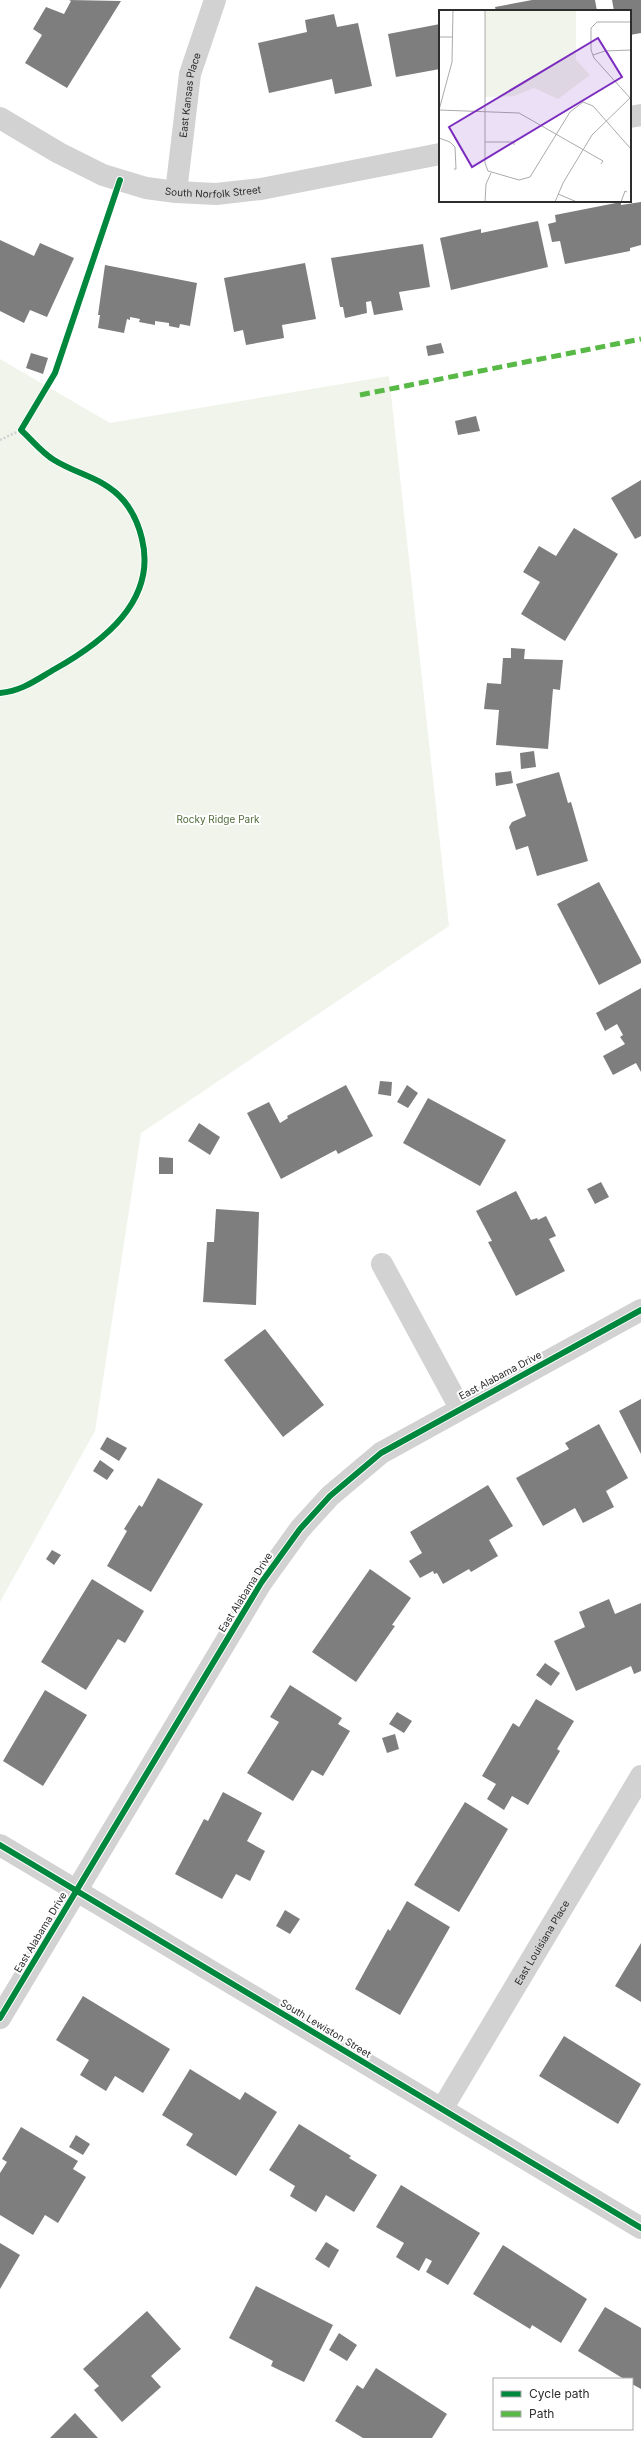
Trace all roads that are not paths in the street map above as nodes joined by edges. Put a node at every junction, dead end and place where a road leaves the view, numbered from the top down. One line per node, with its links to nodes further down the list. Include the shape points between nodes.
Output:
1 (215, 0): 6 (street, East Kansas Place, via 190,74)
2 (641, 115): 3 (street)
3 (631, 117)
4 (0, 118): 6 (street, South Norfolk Street, via 59,154 103,175 146,188)
5 (439, 154): 6 (street, South Norfolk Street, via 261,189 216,194)
6 (176, 192)
7 (382, 1264): 9 (street, East Alabama Drive)
8 (641, 1310): 9 (street, East Alabama Drive)
9 (460, 1408): 12 (street, East Alabama Drive, via 381,1453 330,1496 300,1529 261,1583)
10 (641, 1776): 14 (street, East Louisiana Place)
11 (0, 1845): 12 (street, South Lewiston Street)
12 (77, 1891): 13 (street, East Alabama Drive); 14 (street, South Lewiston Street)
13 (0, 2018)
14 (442, 2109): 15 (street, South Lewiston Street)
15 (641, 2228)

